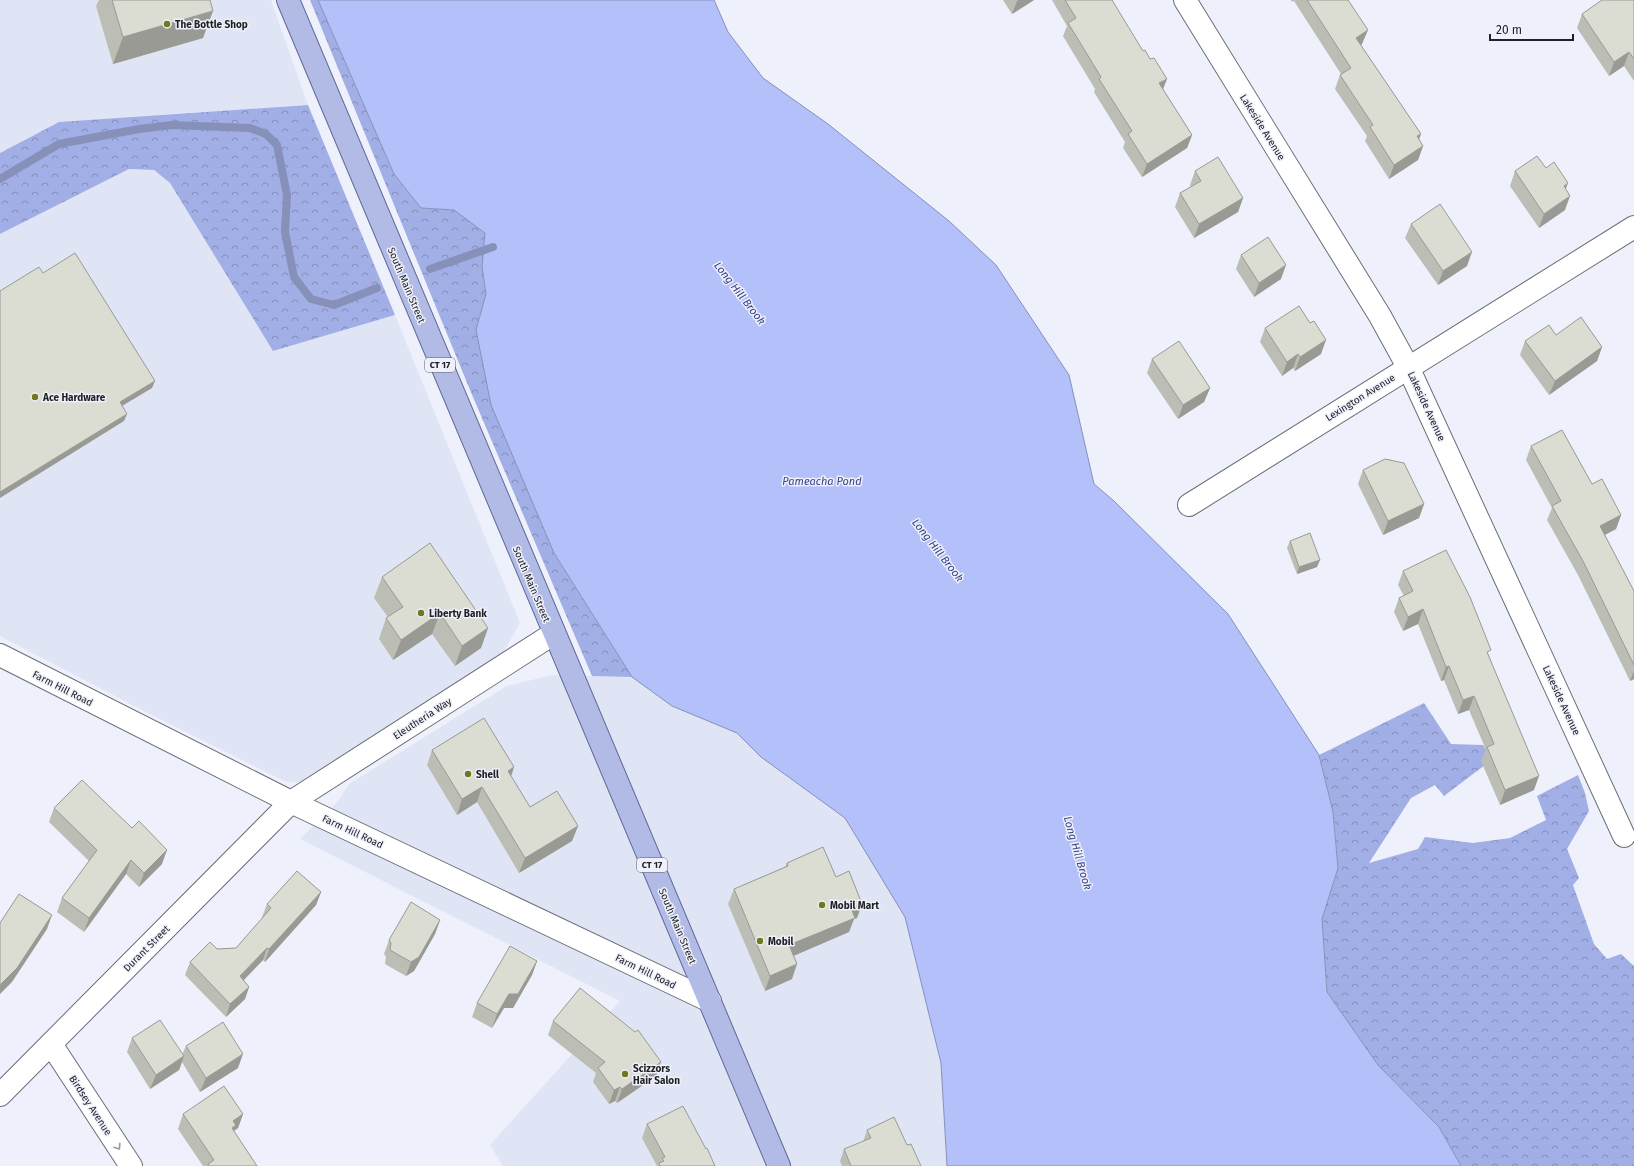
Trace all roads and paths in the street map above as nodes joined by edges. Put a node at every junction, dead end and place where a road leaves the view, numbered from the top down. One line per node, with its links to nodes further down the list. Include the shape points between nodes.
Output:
1 (288, 0): 6 (main road, South Main Street / CT 17)
2 (1185, 0): 4 (street, Lakeside Avenue, via 1380,316)
3 (1634, 227): 4 (street, Lexington Avenue)
4 (1408, 367): 5 (street, Lexington Avenue); 9 (street, Lakeside Avenue)
5 (1189, 505)
6 (553, 634): 8 (street, Eleutheria Way); 10 (main road, South Main Street / CT 17)
7 (0, 655): 8 (street, Farm Hill Road)
8 (291, 802): 10 (street, Farm Hill Road); 11 (street, Durant Street)
9 (1624, 836)
10 (710, 1001): 14 (main road, South Main Street / CT 17)
11 (51, 1044): 12 (street, Durant Street); 13 (street, Birdsey Avenue, one-way to 13)
12 (0, 1095)
13 (131, 1166)
14 (779, 1166)

